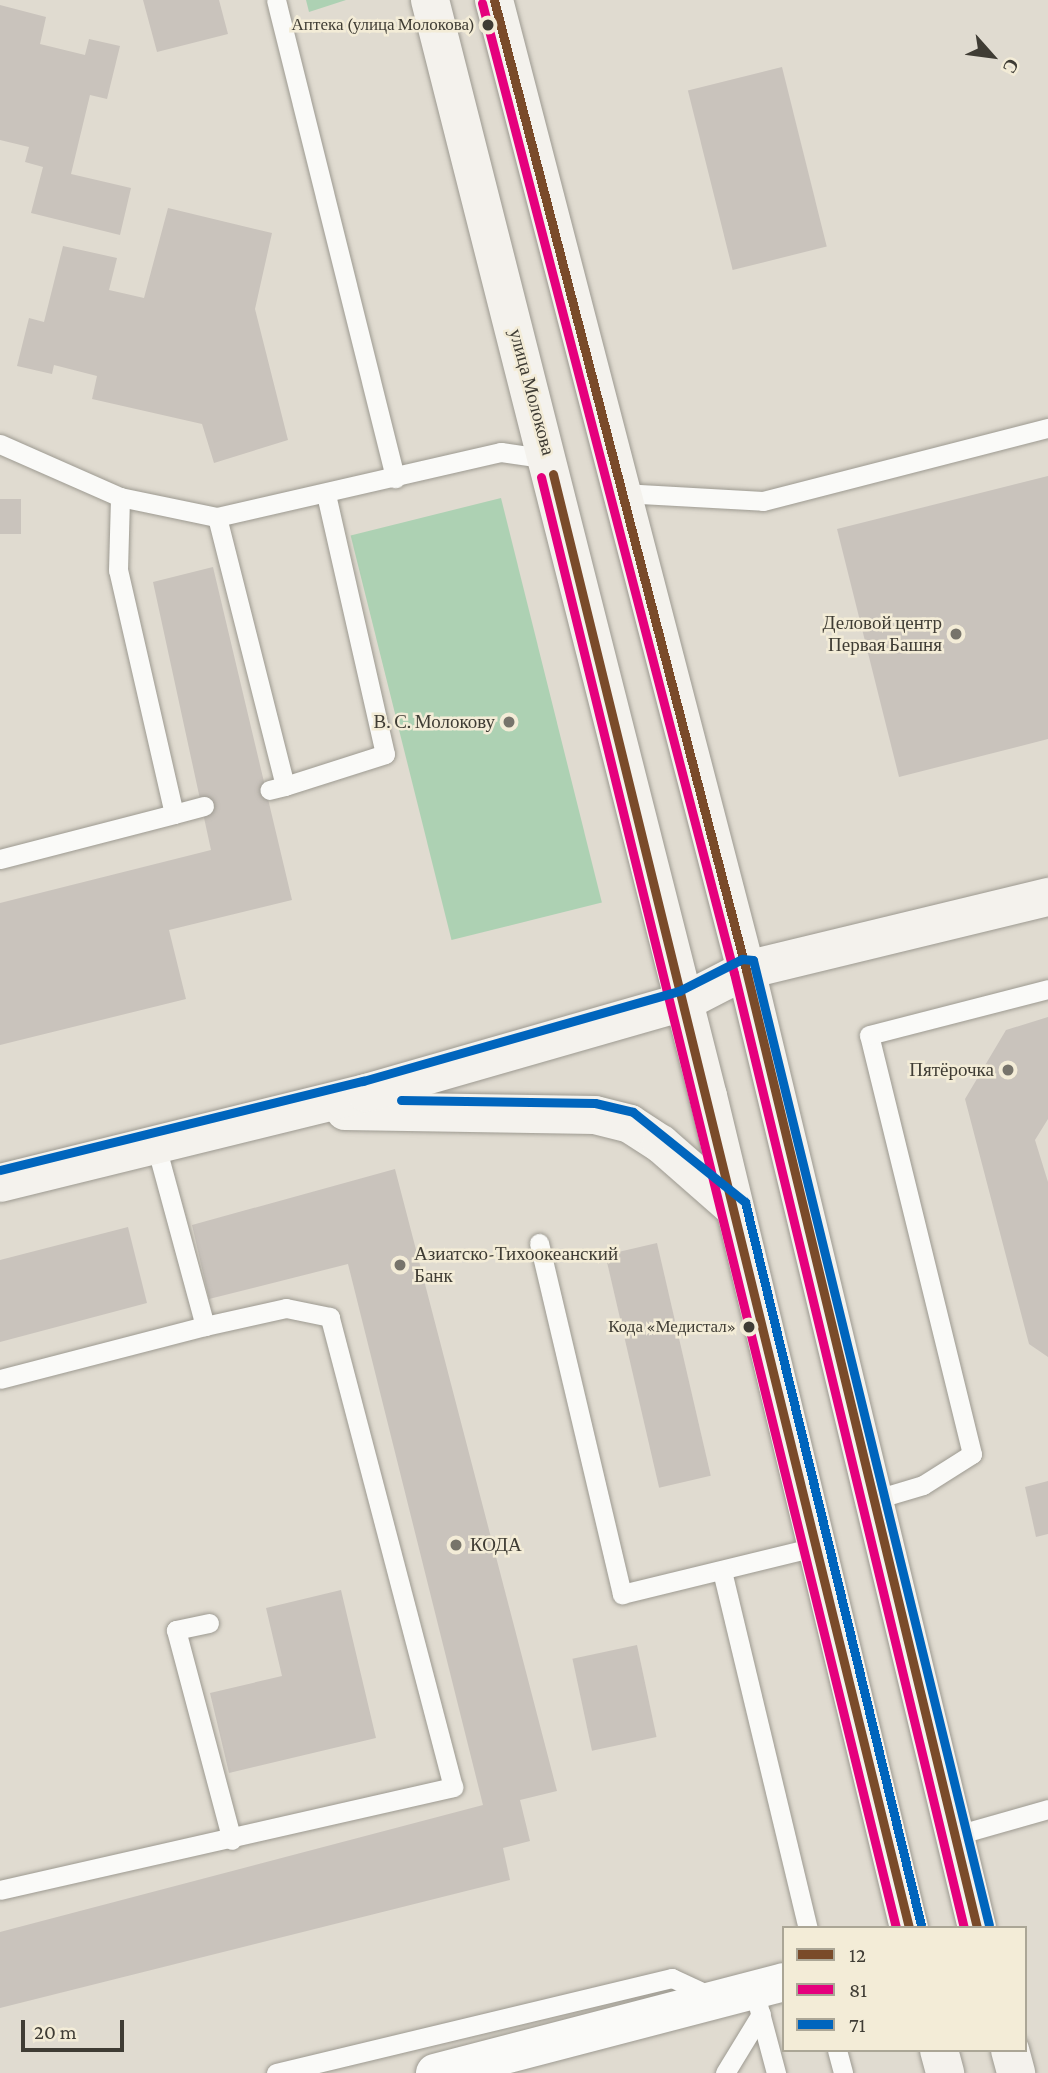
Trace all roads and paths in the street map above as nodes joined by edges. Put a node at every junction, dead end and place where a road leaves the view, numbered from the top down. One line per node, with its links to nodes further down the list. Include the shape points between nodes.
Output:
1 (276, 0): 7 (lane)
2 (430, 0): 6 (main road, улица Молокова)
3 (494, 0): 8 (main road)
4 (1048, 428): 8 (lane, via 763,501)
5 (0, 444): 10 (lane)
6 (549, 459): 7 (lane, via 501,452); 18 (main road, улица Молокова)
7 (395, 478): 9 (lane)
8 (622, 493): 16 (main road)
9 (326, 494): 11 (lane); 11 (lane, via 386,754 277,788)
10 (120, 496): 11 (lane); 13 (lane, via 118,570)
11 (217, 517)
12 (204, 806): 13 (lane)
13 (174, 814): 14 (lane)
14 (0, 859)
15 (1048, 897): 16 (main road)
16 (746, 970): 18 (main road); 26 (main road)
17 (1048, 989): 26 (lane, via 869,1035 972,1454 923,1485)
18 (684, 1002): 19 (main road); 22 (main road, улица Молокова)
19 (291, 1111): 20 (main road); 22 (main road, via 595,1115 630,1124 661,1144)
20 (156, 1146): 21 (main road); 24 (lane)
21 (0, 1183)
22 (734, 1208): 27 (main road, улица Молокова)
23 (539, 1243): 28 (lane, via 622,1594)
24 (205, 1326): 25 (lane); 32 (lane, via 286,1308 330,1317 453,1787)
25 (0, 1378)
26 (873, 1500): 31 (main road)
27 (815, 1547): 28 (lane); 35 (main road, улица Молокова)
28 (722, 1571): 34 (lane)
29 (209, 1623): 32 (lane, via 176,1630)
30 (1048, 1810): 31 (lane)
31 (953, 1836): 36 (main road)
32 (232, 1840): 33 (lane)
33 (0, 1890)
34 (808, 1926)
35 (909, 1926)
36 (976, 1926)
37 (755, 1998): 41 (lane, via 672,1978); 42 (street); 43 (lane); 44 (lane)
38 (838, 2052): 45 (lane)
39 (940, 2052): 46 (main road)
40 (1011, 2052): 47 (main road)
41 (275, 2073)
42 (435, 2073)
43 (725, 2073)
44 (776, 2073)
45 (843, 2073)
46 (945, 2073)
47 (1016, 2073)

